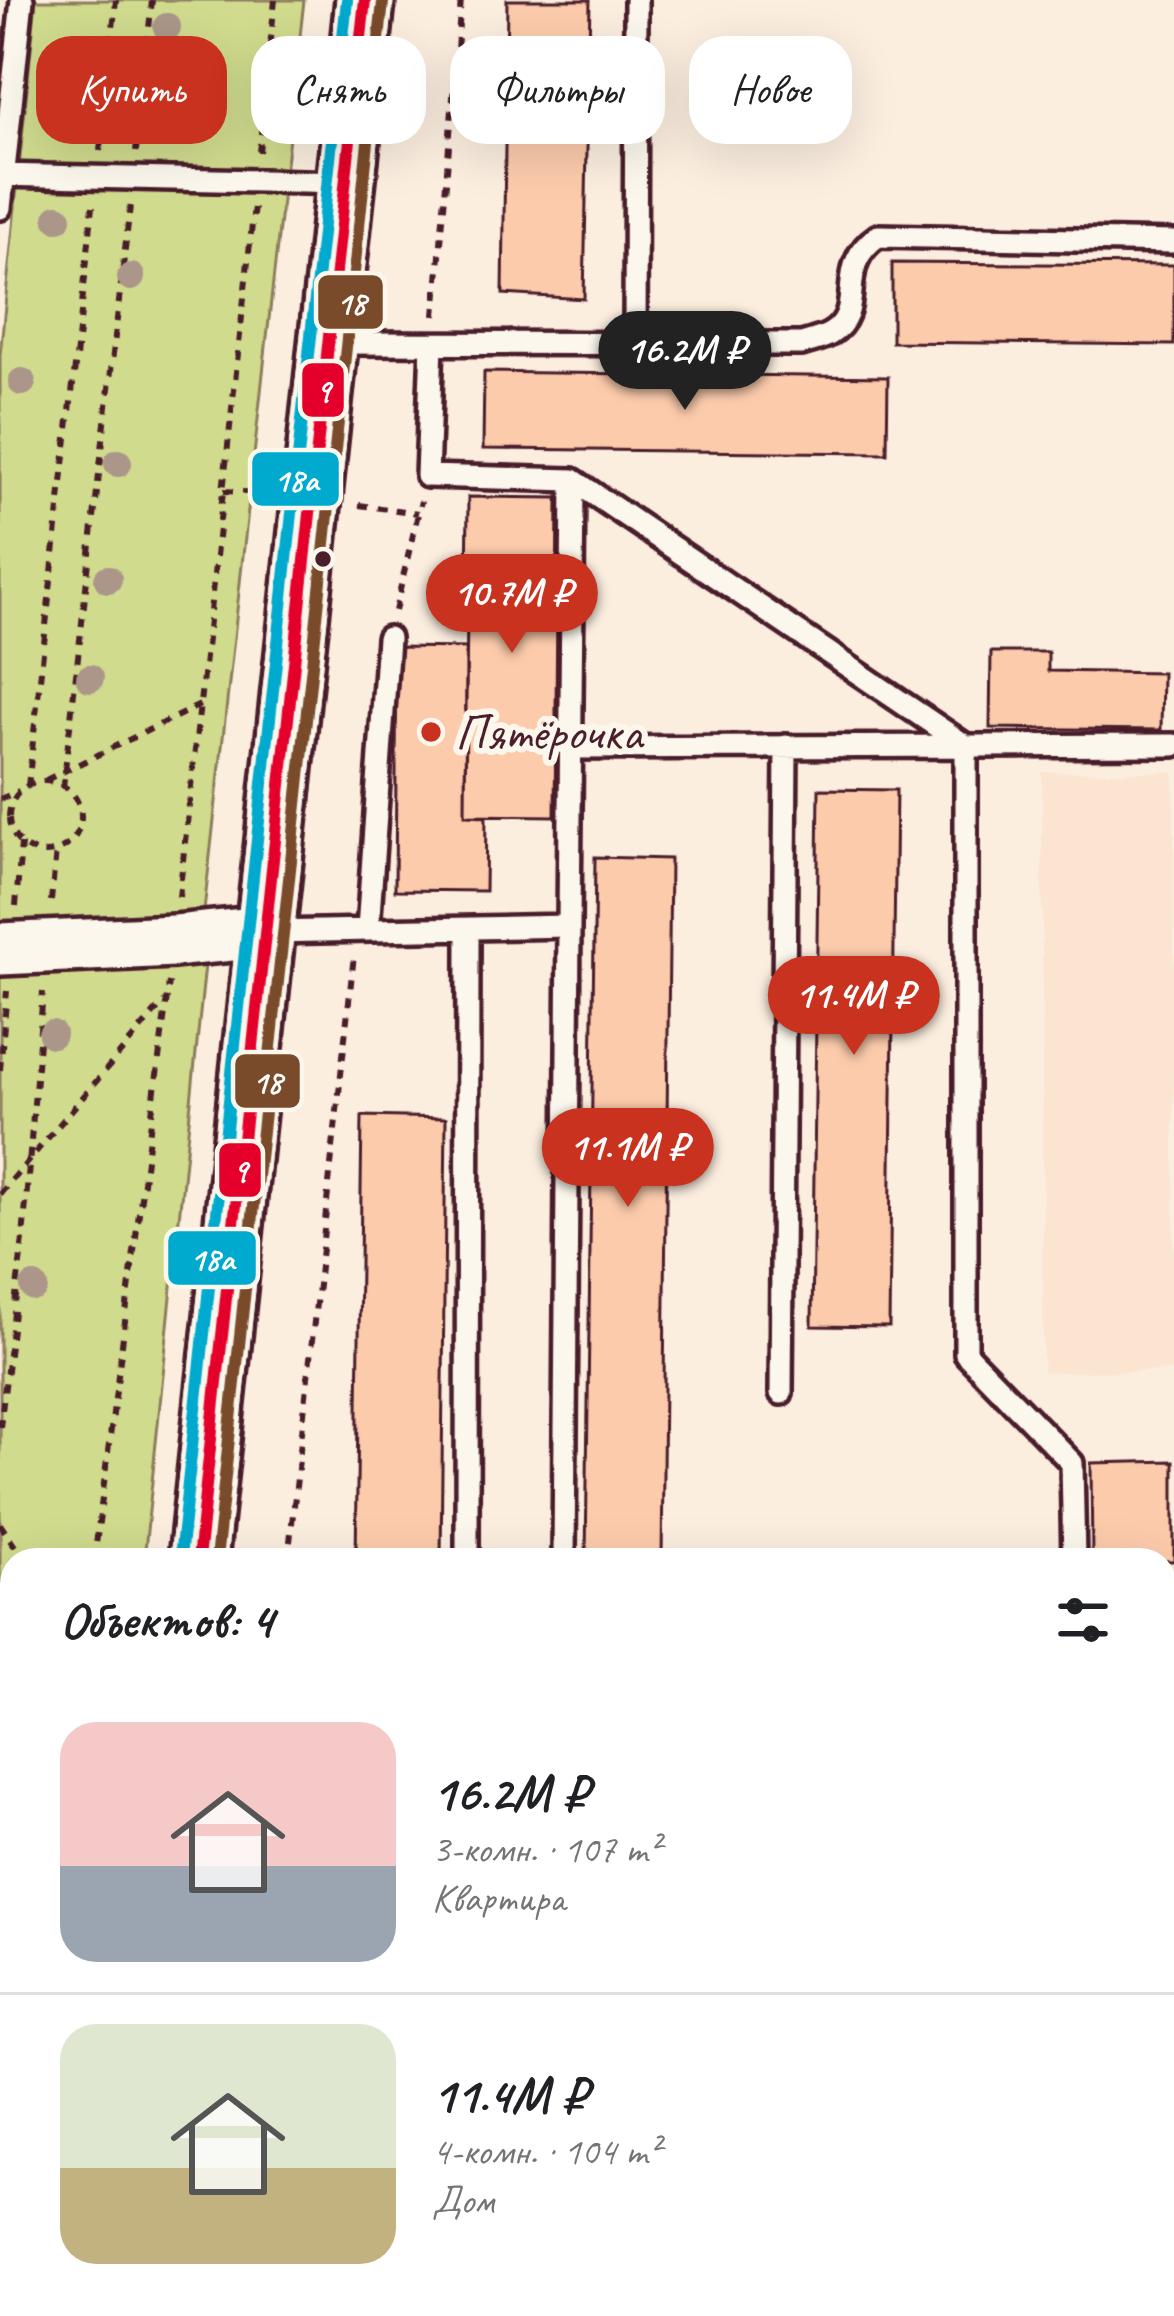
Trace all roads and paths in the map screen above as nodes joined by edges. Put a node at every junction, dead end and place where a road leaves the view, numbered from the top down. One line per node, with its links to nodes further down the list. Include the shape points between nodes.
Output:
1 (22, 0): 8 (lane)
2 (116, 0): 9 (path)
3 (152, 0): 10 (path)
4 (275, 0): 11 (path)
5 (365, 0): 12 (main road)
6 (461, 0): 16 (path)
7 (636, 0): 17 (lane)
8 (2, 175): 9 (lane); 13 (lane)
9 (97, 177): 10 (lane); 33 (path)
10 (133, 178): 11 (lane); 30 (path)
11 (256, 182): 12 (lane); 20 (path)
12 (346, 183): 15 (main road)
13 (0, 208)
14 (1174, 242): 17 (lane, via 878,236 853,260 849,312 831,334 802,344)
15 (328, 343): 16 (lane); 39 (main road)
16 (432, 344): 17 (lane); 18 (lane)
17 (634, 346)
18 (427, 476): 19 (lane); 23 (path)
19 (573, 480): 28 (lane); 29 (lane)
20 (224, 491): 21 (path); 25 (path)
21 (275, 494)
22 (359, 506): 23 (path)
23 (418, 513): 24 (path)
24 (388, 638): 38 (lane)
25 (202, 704): 30 (path); 40 (path)
26 (1174, 745): 28 (lane)
27 (786, 746): 28 (lane); 29 (lane); 45 (lane)
28 (966, 746): 52 (lane, via 966,1354 1072,1463)
29 (571, 748): 36 (lane)
30 (65, 771): 31 (path); 32 (path)
31 (43, 781): 32 (path); 33 (path)
32 (63, 787): 35 (path, via 81,821 71,843)
33 (25, 788): 34 (path); 35 (path, via 10,809 12,832 27,849)
34 (0, 799)
35 (56, 851): 41 (path)
36 (568, 926): 37 (lane); 51 (lane)
37 (468, 928): 38 (lane); 50 (lane)
38 (362, 930): 39 (lane); 49 (path)
39 (263, 932): 40 (street); 48 (main road)
40 (174, 941): 41 (street); 42 (path)
41 (23, 947): 43 (path)
42 (166, 999): 43 (path); 47 (path)
43 (29, 1160): 44 (path); 46 (path)
44 (0, 1194)
45 (781, 1393)
46 (0, 1427)
47 (96, 1548)
48 (199, 1548)
49 (289, 1548)
50 (467, 1548)
51 (564, 1548)
52 (1074, 1548)

